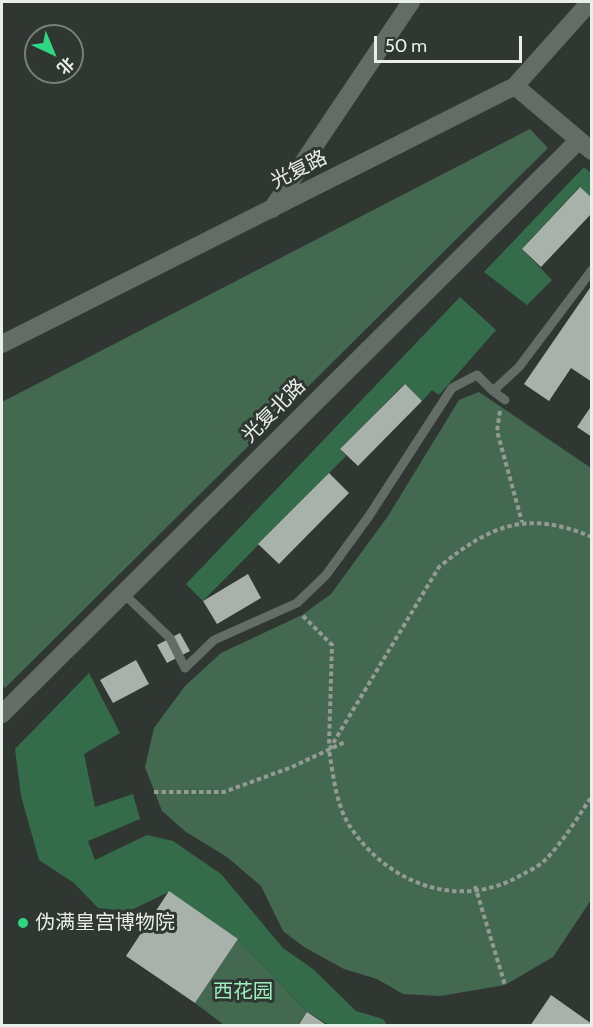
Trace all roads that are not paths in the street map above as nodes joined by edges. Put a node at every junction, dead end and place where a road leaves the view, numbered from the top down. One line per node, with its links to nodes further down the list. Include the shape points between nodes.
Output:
1 (411, 2): 5 (street)
2 (590, 2): 3 (street, 光复路)
3 (514, 86): 4 (street); 5 (street, 光复路)
4 (585, 146): 10 (street, 光复北路)
5 (272, 209): 7 (street, 光复路)
6 (591, 270): 8 (lane, via 519,367)
7 (2, 344)
8 (493, 390): 9 (lane); 10 (lane, via 477,375 453,388 326,575 297,603 214,640 185,668 170,638)
9 (505, 400)
10 (123, 592): 11 (street, 光复北路)
11 (2, 714)

